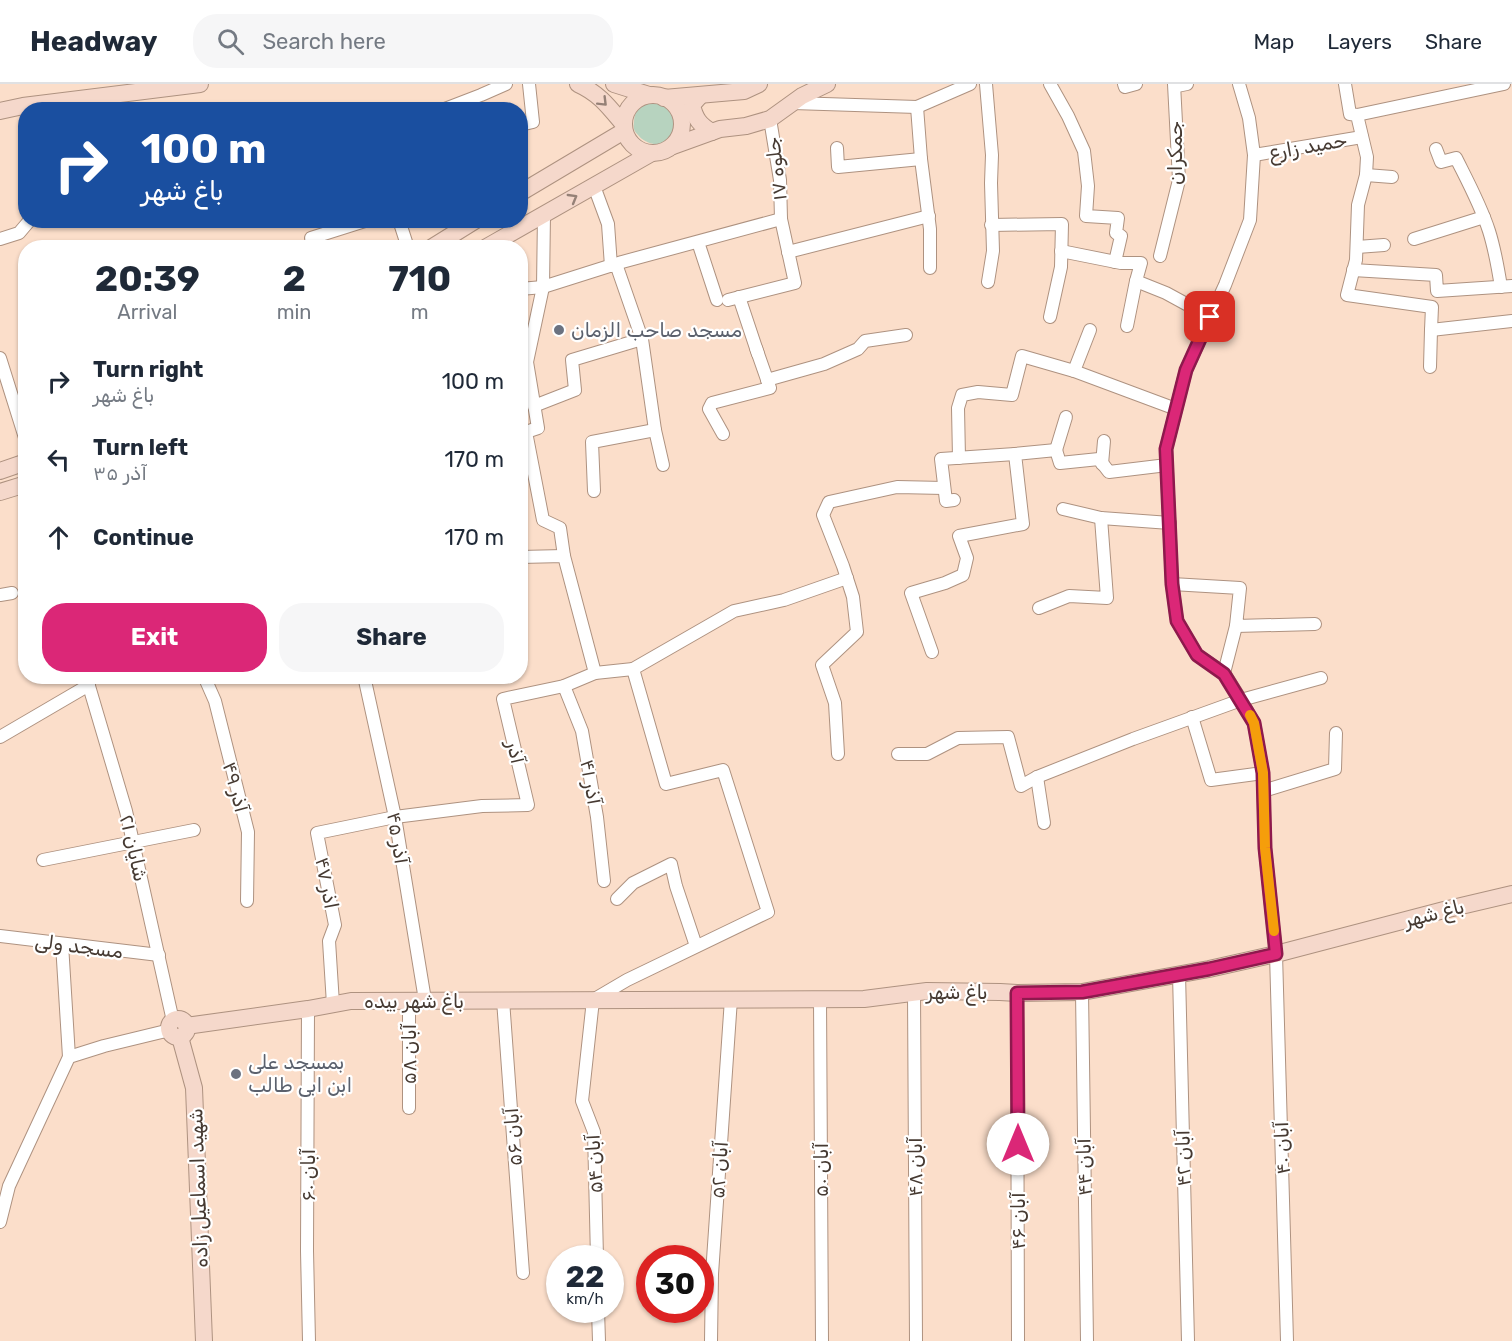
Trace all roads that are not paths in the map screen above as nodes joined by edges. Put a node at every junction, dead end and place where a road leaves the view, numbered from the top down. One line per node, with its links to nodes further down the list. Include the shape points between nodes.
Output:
1 (160, 84): 17 (main road)
2 (200, 84): 17 (main road)
3 (506, 84): 18 (street)
4 (529, 84): 32 (street, via 533,122)
5 (578, 84): 33 (main road, one-way to 33, via 604,101)
6 (614, 84): 21 (main road)
7 (759, 84): 20 (main road, via 744,91)
8 (827, 84): 19 (main road)
9 (970, 84): 28 (street)
10 (986, 84): 51 (street, via 992,155)
11 (1050, 84): 69 (street, via 1084,151 1086,216 1118,218 1116,233 1121,236)
12 (1175, 84): 13 (street); 68 (street, جمکران, via 1179,180)
13 (1187, 84)
14 (1239, 84): 40 (street, حمید زارع)
15 (1345, 84): 30 (street, via 1350,114)
16 (1504, 84): 30 (street)
17 (136, 88): 23 (main road); 24 (main road)
18 (478, 90): 25 (street)
19 (799, 94): 28 (street); 31 (main road)
20 (701, 95): 21 (main road); 34 (main road, via 692,105 694,116)
21 (657, 96): 33 (main road, via 637,99 629,107); 36 (main road, via 672,102 680,112 680,136)
22 (18, 102): 26 (main road)
23 (19, 102)
24 (48, 102)
25 (456, 102)
26 (0, 106)
27 (18, 107): 29 (main road)
28 (917, 107): 41 (street)
29 (0, 111)
30 (1357, 115): 35 (street)
31 (770, 119): 34 (main road); 49 (street, جلوه ۱۷, via 780,180)
32 (528, 123)
33 (624, 128): 39 (main road, via 629,142); 45 (main road)
34 (712, 132): 36 (main road)
35 (1362, 137): 40 (street, حمید زارع); 42 (street)
36 (673, 146): 39 (main road)
37 (837, 148): 41 (street, via 838,167)
38 (1436, 149): 48 (street, via 1441,162 1456,158)
39 (650, 154): 44 (main road)
40 (1254, 155): 80 (street, حمید زارع, via 1250,220)
41 (921, 159): 47 (street)
42 (1366, 175): 43 (street); 65 (street, via 1358,205)
43 (1392, 177)
44 (594, 186): 46 (main road, one-way to 44); 70 (street, via 608,224)
45 (528, 188)
46 (544, 214): 50 (main road); 75 (street)
47 (929, 216): 67 (street); 71 (street)
48 (1484, 217): 58 (street); 76 (street)
49 (781, 219): 63 (street); 67 (street, جلوه ۱۷)
50 (528, 223)
51 (991, 225): 66 (street, via 1062,224); 74 (street, via 993,251)
52 (23, 228): 57 (street)
53 (343, 228): 59 (street)
54 (464, 228): 56 (main road)
55 (520, 228): 62 (main road)
56 (456, 233): 60 (main road); 61 (main road)
57 (0, 239)
58 (1414, 239)
59 (312, 240)
60 (444, 240)
61 (460, 240)
62 (499, 240)
63 (698, 242): 70 (street); 78 (street)
64 (1384, 245): 65 (street)
65 (1356, 247): 72 (street)
66 (1061, 251): 69 (street); 79 (street)
67 (788, 252): 78 (street, جلوه ۱۷, via 795,283)
68 (1160, 256)
69 (1115, 262): 73 (street, via 1141,262)
70 (613, 265): 75 (street); 86 (street)
71 (930, 268)
72 (1353, 270): 76 (street, via 1436,275 1437,291); 84 (street, via 1347,295 1432,307)
73 (1136, 281): 80 (street, via 1166,292); 82 (street)
74 (988, 282)
75 (543, 287): 77 (street); 87 (street)
76 (1506, 287)
77 (528, 288)
78 (728, 299): 92 (street, via 757,351)
79 (1050, 317)
80 (1210, 317): 94 (street, حمید زارع, via 1186,370)
81 (1512, 321): 84 (street)
82 (1127, 326)
83 (1090, 330): 90 (street)
84 (1431, 330): 89 (street)
85 (906, 335): 92 (street, via 865,341 858,349)
86 (642, 339): 93 (street, via 572,360 575,390); 97 (street)
87 (528, 348)
88 (1, 364): 95 (street)
89 (1430, 367)
90 (1074, 371): 94 (street); 104 (street, via 1022,356 1012,395 962,395 958,408)
91 (528, 381): 93 (street)
92 (768, 384): 99 (street, via 712,403 709,409)
93 (534, 406): 98 (street, via 538,428)
94 (1176, 409): 108 (street, حمید زارع, via 1166,449)
95 (18, 416)
96 (1066, 417): 102 (street)
97 (655, 430): 107 (street); 112 (street, via 592,442)
98 (528, 431)
99 (723, 434)
100 (1104, 441): 105 (street)
101 (528, 442): 118 (street, via 543,520 560,528)
102 (1056, 450): 103 (street); 105 (street, via 1060,463 1099,459)
103 (1015, 454): 104 (street); 125 (street, via 1023,524 959,536 967,558 963,574 911,593)
104 (959, 458): 111 (street, via 941,459)
105 (1102, 464): 108 (street, via 1109,472)
106 (18, 465): 109 (main road)
107 (663, 465)
108 (1167, 465): 117 (street, حمید زارع)
109 (0, 471)
110 (18, 486): 113 (main road)
111 (944, 488): 114 (street, via 946,501); 120 (street, via 897,487 829,502 823,515)
112 (594, 491)
113 (0, 492)
114 (954, 501)
115 (1063, 509): 116 (street)
116 (1101, 518): 117 (street); 122 (street, via 1107,598 1069,596)
117 (1170, 523): 121 (street, حمید زارع)
118 (564, 556): 119 (street); 127 (street)
119 (528, 557)
120 (847, 578): 126 (street, آذر, via 784,600 734,611); 139 (street, via 857,632 822,665 835,703)
121 (1172, 584): 124 (street, via 1240,588); 128 (street, حمید زارع, via 1177,621 1197,655)
122 (1039, 608)
123 (1315, 624): 124 (street)
124 (1236, 626): 128 (street)
125 (933, 652)
126 (633, 669): 127 (street, آذر); 155 (street, via 666,784 723,770 768,912)
127 (595, 674): 134 (street, آذر)
128 (1224, 674): 135 (street, آبان ۴۰)
129 (1322, 678): 135 (street)
130 (82, 684): 138 (street)
131 (88, 684): 147 (street, شایان ۲۱)
132 (207, 684): 152 (street, آذر ۴۹, via 248,832)
133 (366, 684): 144 (street, آذر ۴۵)
134 (564, 686): 144 (street, آذر, via 503,699 528,806 482,806); 149 (street, آذر ۴۱, via 582,731)
135 (1241, 700): 136 (street); 141 (street, آبان ۴۰, via 1254,723)
136 (1192, 717): 141 (street, via 1211,780); 142 (street)
137 (1336, 733): 143 (street, via 1335,769)
138 (0, 737)
139 (838, 754)
140 (898, 754): 142 (street, via 927,754 958,738 1008,737 1021,786)
141 (1263, 773): 143 (street, آبان ۴۰)
142 (1037, 777): 145 (street)
143 (1263, 790): 156 (street, آبان ۴۰)
144 (395, 817): 167 (street, آذر ۴۵); 168 (street, اذر ۴۷, via 317,833 335,924 329,941)
145 (1044, 824)
146 (194, 830): 147 (street)
147 (133, 843): 148 (street); 157 (street, شایان ۲۱)
148 (43, 860)
149 (604, 881)
150 (1512, 894): 156 (main road, باغ شهر)
151 (617, 899): 155 (street, via 633,884 671,864)
152 (247, 901)
153 (0, 936): 154 (street, مسجد ولی)
154 (63, 944): 157 (street, مسجد ولی); 171 (street)
155 (696, 946): 165 (street)
156 (1276, 954): 158 (main road, باغ شهر); 186 (street, آبان ۴۰)
157 (159, 955): 170 (street, شایان ۲۱)
158 (1179, 974): 160 (main road, باغ شهر); 185 (street, آبان ۴۲)
159 (914, 992): 161 (main road, باغ شهر); 163 (main road, باغ شهر, via 864,999); 182 (street, آبان ۴۸)
160 (1082, 992): 161 (main road, باغ شهر); 184 (street, آبان ۴۴)
161 (1017, 993): 183 (street, آبان ۴۶)
162 (731, 999): 163 (main road, باغ شهر); 166 (main road, باغ شهر); 180 (street, آبان ۵۲)
163 (820, 999): 181 (street, آبان ۵۰)
164 (503, 1000): 165 (main road, باغ شهر بیده); 167 (main road, باغ شهر بیده); 175 (street, آبان ۵۶)
165 (593, 1000): 166 (main road, باغ شهر بیده); 174 (street, آبان ۵۴, via 582,1101 594,1132)
166 (644, 1000)
167 (417, 1001): 168 (main road, باغ شهر بیده); 172 (street, آبان ۵۸)
168 (333, 1004): 169 (main road, باغ شهر بیده)
169 (308, 1009): 170 (main road, باغ شهر بیده); 178 (street, آبان ۶۰)
170 (177, 1028): 171 (street); 177 (main road, شهید اسماعیل زاده, via 194,1088)
171 (69, 1056): 173 (street, via 9,1186)
172 (409, 1108)
173 (0, 1222)
174 (597, 1245)
175 (523, 1273)
176 (598, 1323): 179 (street)
177 (204, 1341)
178 (309, 1341)
179 (599, 1341)
180 (711, 1341)
181 (822, 1341)
182 (916, 1341)
183 (1018, 1341)
184 (1087, 1341)
185 (1188, 1341)
186 (1287, 1341)

